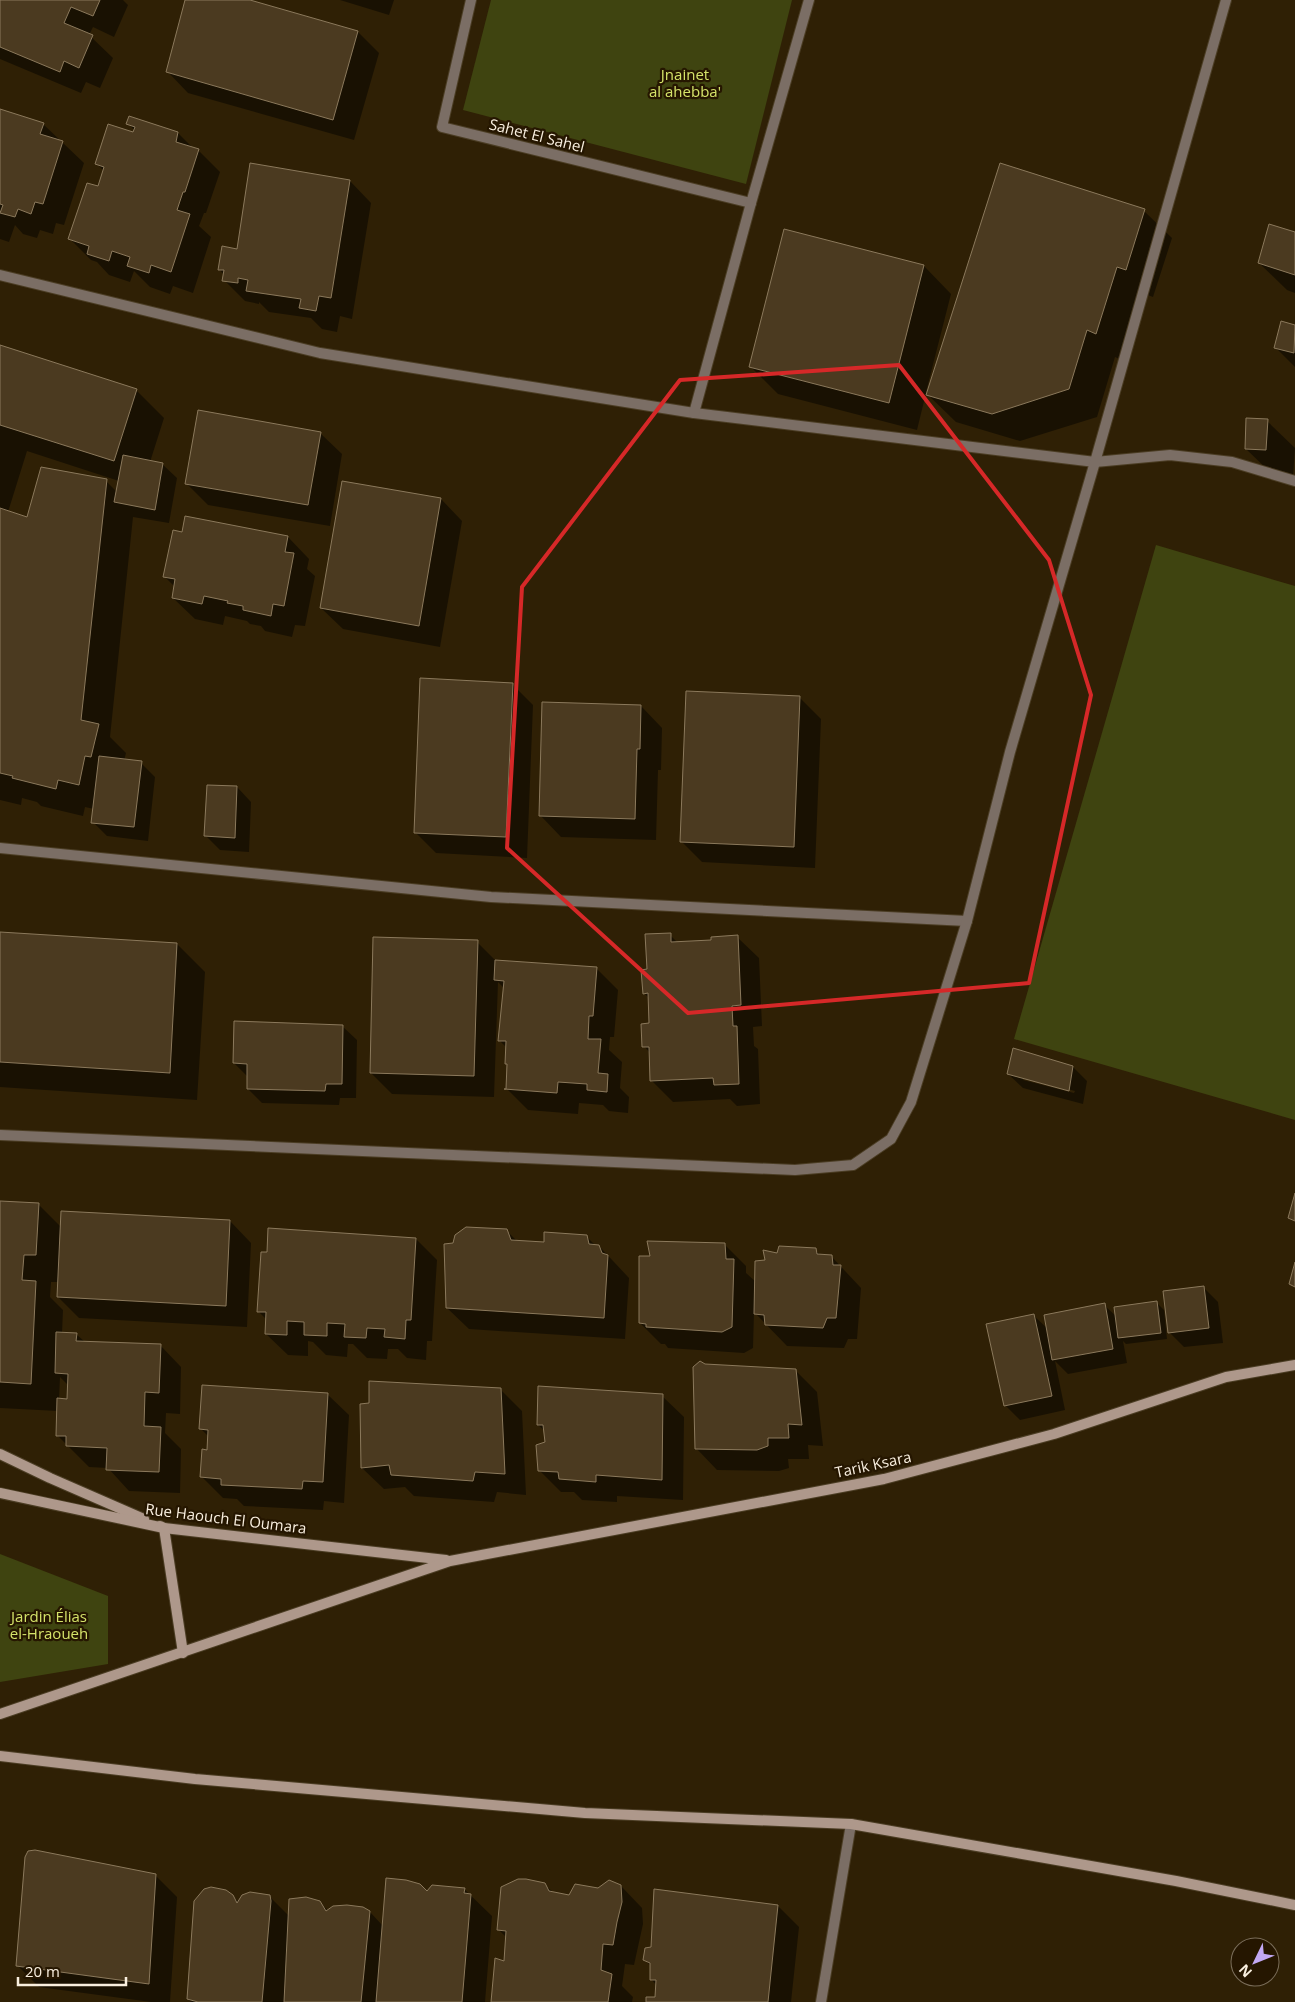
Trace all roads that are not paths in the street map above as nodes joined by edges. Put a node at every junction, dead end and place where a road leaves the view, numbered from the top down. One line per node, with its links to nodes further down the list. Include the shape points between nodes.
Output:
1 (471, 0): 4 (street, Sahet El Sahel, via 442,127)
2 (809, 0): 4 (street)
3 (1226, 0): 7 (street)
4 (751, 203): 6 (street)
5 (0, 274): 6 (street, via 320,353)
6 (694, 413): 7 (street)
7 (1095, 462): 8 (street, via 1170,455 1232,462); 10 (street, via 1010,752)
8 (1295, 481)
9 (0, 848): 10 (street, via 491,897)
10 (967, 921): 11 (street, via 911,1102 891,1139 853,1165 795,1170)
11 (0, 1135)
12 (1295, 1365): 16 (street, Tarik Ksara, via 1226,1377 1054,1434 884,1479)
13 (0, 1454): 15 (street)
14 (0, 1493): 15 (street, Rue Haouch El Oumara)
15 (164, 1528): 16 (street, Rue Haouch El Oumara); 17 (street)
16 (450, 1561): 17 (street)
17 (183, 1653): 18 (street)
18 (0, 1714)
19 (0, 1756): 20 (street, via 195,1779 585,1813)
20 (851, 1824): 21 (street); 22 (street)
21 (1295, 1905)
22 (821, 2002)

